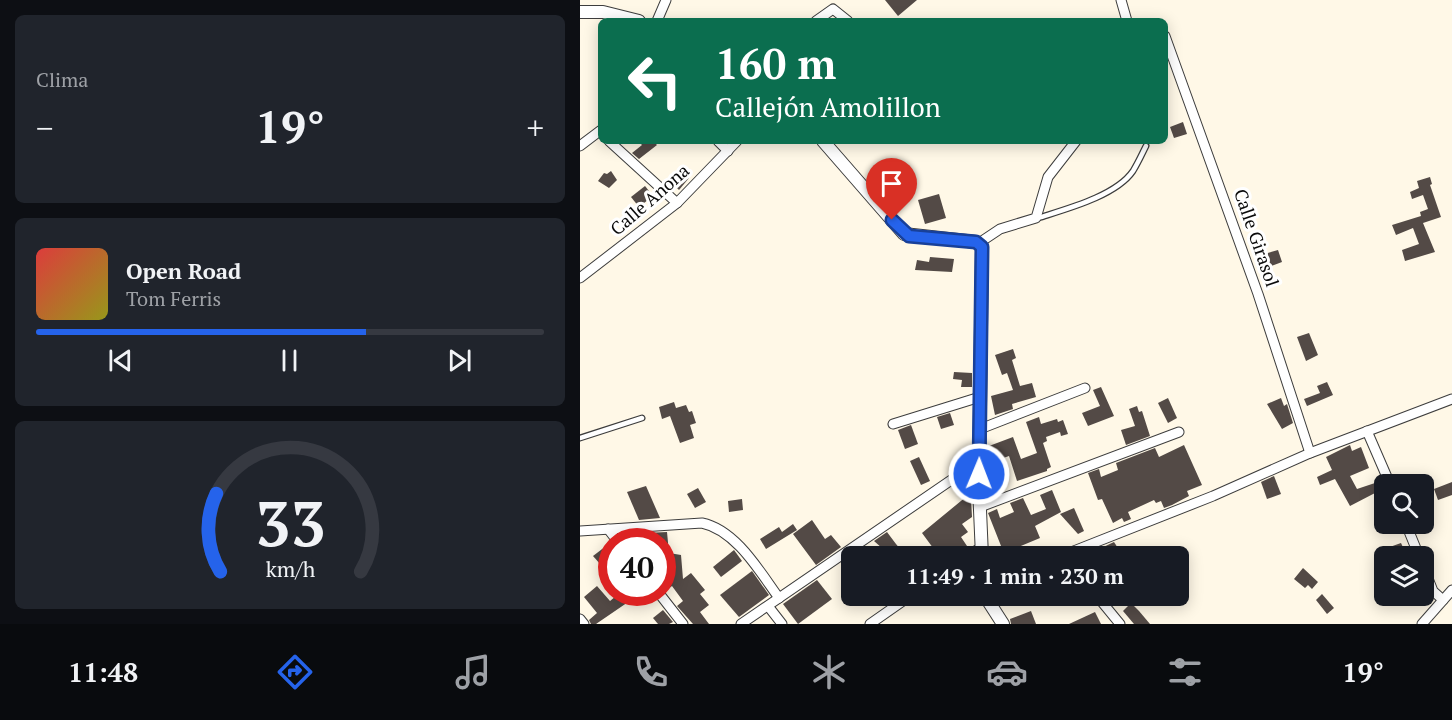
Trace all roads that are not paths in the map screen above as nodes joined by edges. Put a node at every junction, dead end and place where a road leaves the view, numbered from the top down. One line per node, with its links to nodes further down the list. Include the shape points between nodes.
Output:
1 (666, 0): 5 (street)
2 (1122, 0): 8 (street)
3 (580, 12): 4 (street)
4 (627, 18)
5 (657, 18)
6 (820, 18): 7 (street, via 833,9)
7 (844, 18)
8 (1126, 18)
9 (1168, 44): 32 (street, Calle Girasol, via 1258,294)
10 (598, 132): 16 (street)
11 (612, 144): 19 (street)
12 (721, 144): 18 (street)
13 (734, 144): 18 (street, Calle Anona)
14 (826, 144): 21 (street, via 904,234)
15 (1074, 144): 20 (street, via 1048,177)
16 (580, 146)
17 (1146, 146): 20 (lane, via 1132,173 1112,188 1090,200)
18 (728, 151): 19 (street, Calle Anona)
19 (677, 203): 22 (street, Calle Anona)
20 (1036, 218): 21 (street, via 1000,229)
21 (979, 243): 24 (street)
22 (580, 278)
23 (1085, 388): 28 (street)
24 (979, 397): 27 (street); 28 (street)
25 (1452, 399): 29 (street)
26 (642, 418): 31 (lane)
27 (893, 424)
28 (980, 429): 33 (street)
29 (1367, 431): 32 (street); 34 (street)
30 (1179, 432): 35 (street)
31 (580, 438)
32 (1310, 453): 40 (street)
33 (979, 461): 35 (street); 43 (street)
34 (1386, 474)
35 (980, 507): 39 (street)
36 (624, 528): 43 (street, via 713,525 755,566)
37 (598, 530): 38 (street)
38 (580, 531)
39 (982, 546)
40 (1088, 546)
41 (1434, 591): 42 (street)
42 (1449, 596): 57 (street)
43 (779, 598): 45 (street)
44 (669, 606): 51 (street)
45 (768, 606): 52 (street); 53 (street)
46 (896, 606): 54 (street)
47 (991, 606): 55 (street)
48 (1105, 606): 56 (street)
49 (580, 619): 50 (street)
50 (584, 624)
51 (683, 624)
52 (741, 624)
53 (782, 624)
54 (870, 624)
55 (1003, 624)
56 (1120, 624)
57 (1422, 624)

